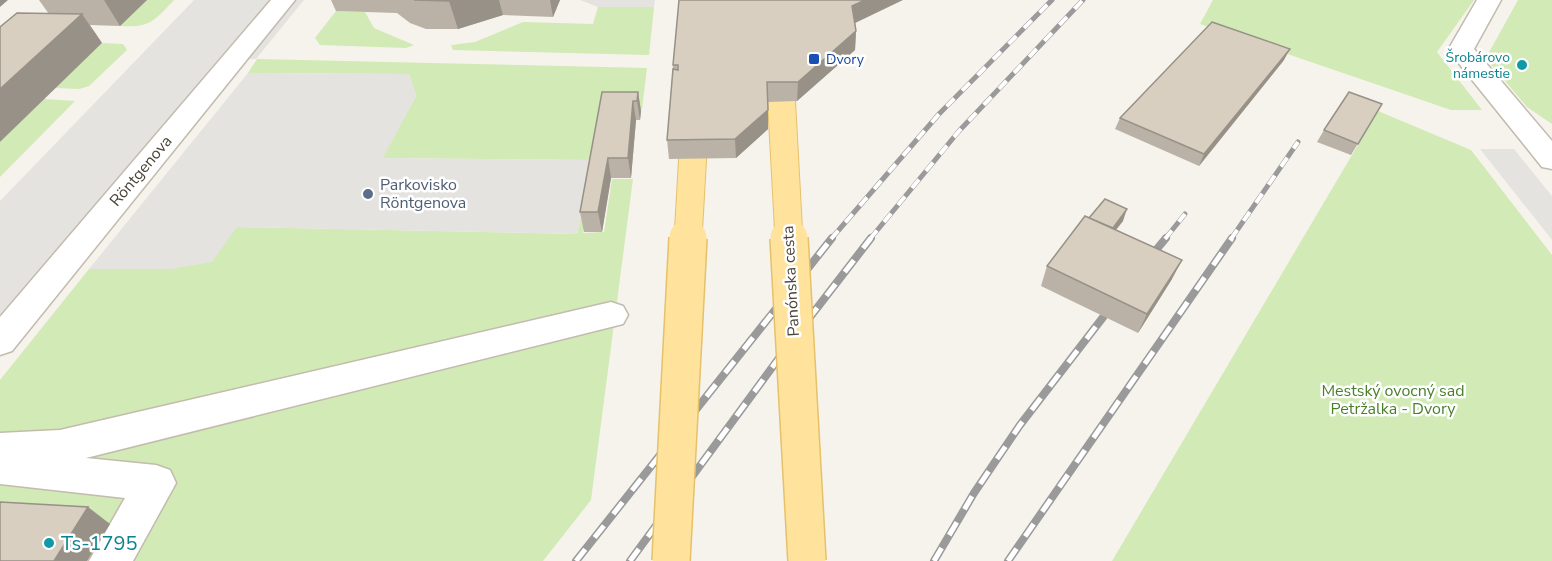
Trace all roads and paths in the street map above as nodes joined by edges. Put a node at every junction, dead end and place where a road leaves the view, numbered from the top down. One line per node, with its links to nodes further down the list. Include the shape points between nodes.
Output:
1 (283, 0): 7 (street, Röntgenova)
2 (776, 0): 12 (main road, Panónska cesta, bridge)
3 (1489, 0): 5 (street, via 1461,50)
4 (697, 83): 11 (main road, bridge)
5 (1552, 160)
6 (611, 315): 8 (street, via 60,447)
7 (0, 341)
8 (0, 450)
9 (0, 466): 10 (street, via 156,483)
10 (110, 561)
11 (671, 561)
12 (807, 561)

